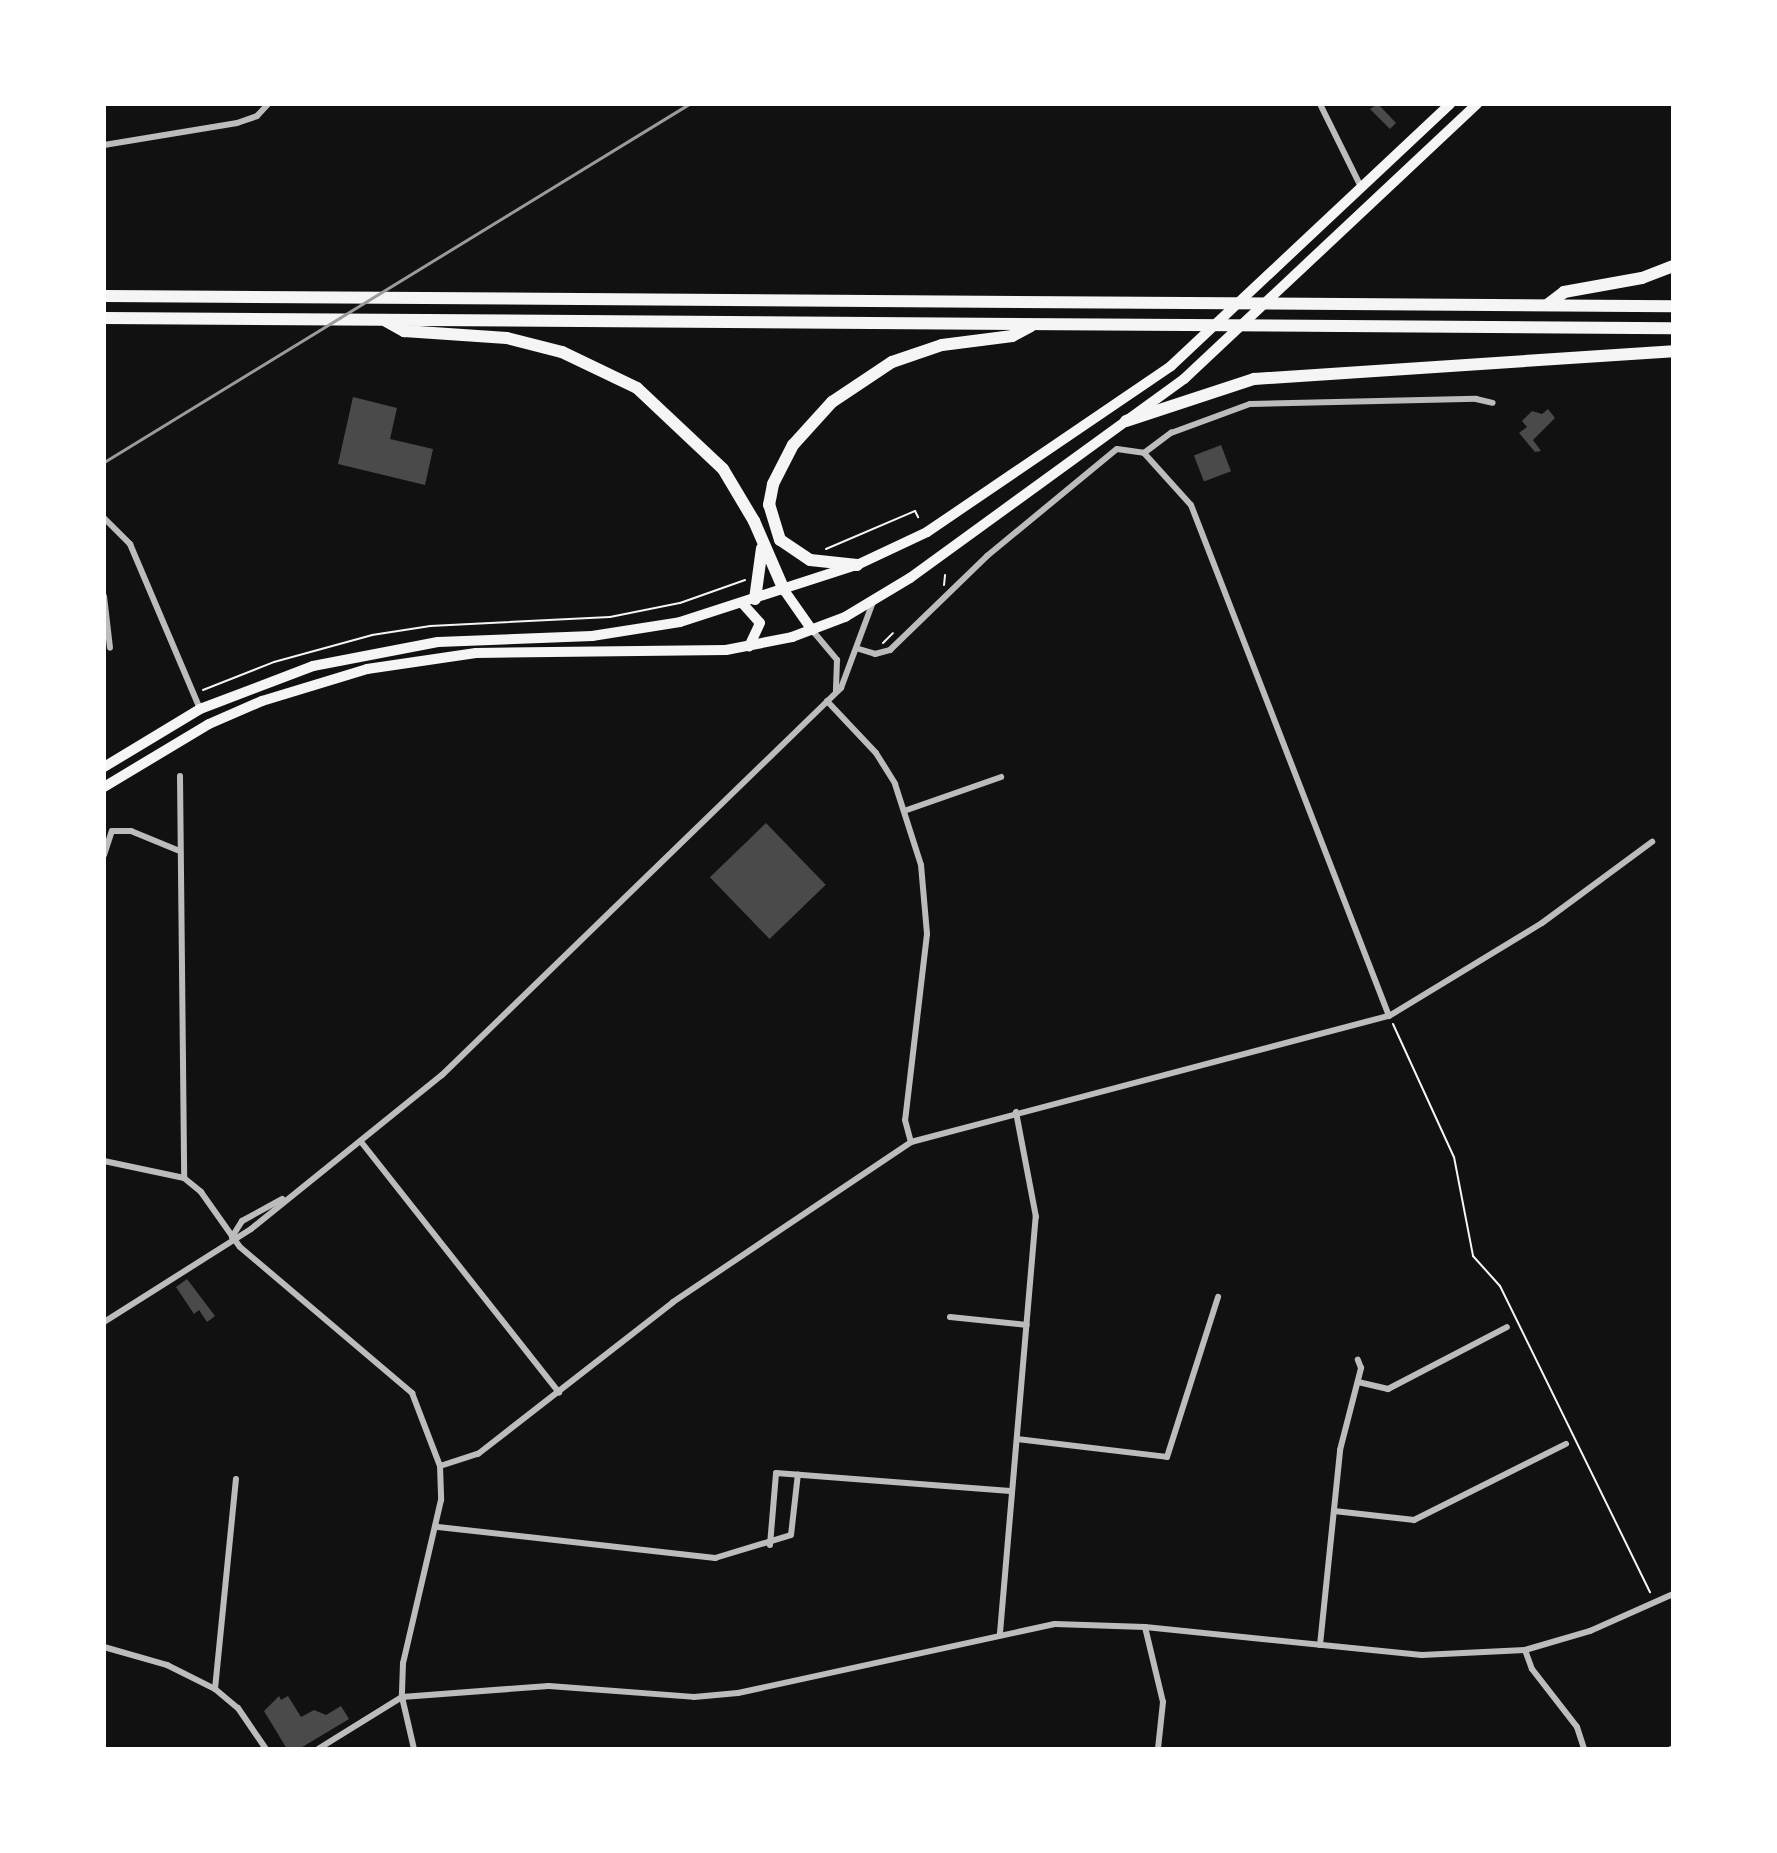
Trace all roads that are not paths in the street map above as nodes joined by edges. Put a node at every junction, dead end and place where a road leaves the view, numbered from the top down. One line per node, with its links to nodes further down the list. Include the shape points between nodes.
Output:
1 (268, 104): 5 (street, via 257,116 237,123)
2 (1320, 104): 6 (street)
3 (1450, 104): 6 (main road)
4 (1477, 104): 17 (main road, via 1184,379)
5 (104, 145)
6 (1362, 190): 21 (main road, via 1171,366 954,515)
7 (1673, 266): 9 (highway, via 1642,278 1564,292)
8 (104, 296): 9 (highway)
9 (1547, 305): 10 (highway)
10 (1673, 306)
11 (104, 318): 12 (highway)
12 (383, 320): 13 (highway); 20 (highway, via 404,331 507,338 562,352 637,388 723,469)
13 (1034, 325): 14 (highway); 21 (highway, via 1012,336 942,345 892,362 832,402 793,445 773,484 769,505 780,540 810,560)
14 (1673, 328)
15 (1673, 351): 17 (highway, via 1254,379)
16 (1493, 403): 18 (street, via 1476,399 1250,404 1171,433)
17 (1126, 421): 25 (main road)
18 (1144, 453): 29 (street, via 1117,449 973,570 890,650 875,654); 41 (street, via 1191,505)
19 (104, 518): 32 (street, via 130,544)
20 (762, 541): 22 (highway); 24 (highway)
21 (857, 565): 22 (main road)
22 (784, 590): 24 (main road); 26 (main road)
23 (104, 596): 28 (street)
24 (749, 602): 27 (main road, via 760,623); 32 (main road, via 641,630 438,642 356,655 256,685)
25 (873, 602): 26 (main road); 29 (street)
26 (812, 630): 27 (main road); 30 (street, via 837,660)
27 (749, 647): 36 (main road, via 476,653 367,669 305,686 209,724)
28 (110, 648)
29 (859, 649): 30 (street, via 848,678)
30 (836, 691): 31 (street)
31 (827, 701): 37 (street, via 876,753); 44 (street, via 590,935)
32 (200, 709): 33 (main road)
33 (104, 767)
34 (180, 776): 39 (street)
35 (1001, 777): 37 (street)
36 (104, 787)
37 (904, 811): 43 (street, via 921,865 927,934 905,1120)
38 (1652, 842): 41 (street, via 1542,923)
39 (177, 850): 40 (street, via 131,831 112,831); 46 (street)
40 (104, 855)
41 (1389, 1016): 42 (street)
42 (1016, 1112): 43 (street); 52 (street, via 1036,1217)
43 (911, 1142): 56 (street, via 673,1302)
44 (362, 1143): 47 (street); 56 (street)
45 (104, 1161): 46 (street)
46 (184, 1178): 48 (street, via 201,1192)
47 (292, 1193): 48 (street, via 251,1229); 48 (street, via 242,1221)
48 (232, 1237): 51 (street); 59 (street, via 402,1381 424,1418)
49 (1218, 1297): 57 (street, via 1167,1457)
50 (950, 1317): 52 (street)
51 (104, 1322)
52 (1027, 1325): 57 (street)
53 (1507, 1327): 55 (street, via 1388,1389)
54 (1358, 1360): 55 (street)
55 (1358, 1382): 63 (street, via 1340,1450)
56 (559, 1392): 59 (street, via 478,1454)
57 (1017, 1439): 62 (street)
58 (1566, 1444): 63 (street, via 1414,1520)
59 (440, 1466): 64 (street)
60 (798, 1474): 62 (street); 65 (street, via 791,1535); 65 (street, via 776,1473)
61 (236, 1479): 72 (street)
62 (1010, 1491): 68 (street)
63 (1334, 1511): 69 (street)
64 (438, 1527): 65 (street, via 715,1558); 73 (street, via 403,1663)
65 (770, 1545)
66 (1673, 1594): 71 (street, via 1590,1631)
67 (1145, 1627): 68 (street, via 1055,1624); 69 (street); 77 (street, via 1163,1702)
68 (1000, 1633): 73 (street, via 738,1693 694,1697 549,1686)
69 (1320, 1645): 71 (street, via 1422,1655)
70 (104, 1647): 72 (street, via 167,1665)
71 (1525, 1650): 78 (street, via 1532,1669 1577,1727)
72 (215, 1689): 74 (street, via 238,1708)
73 (402, 1697): 75 (street); 76 (street)
74 (266, 1749)
75 (318, 1749)
76 (414, 1749)
77 (1158, 1749)
78 (1584, 1749)

